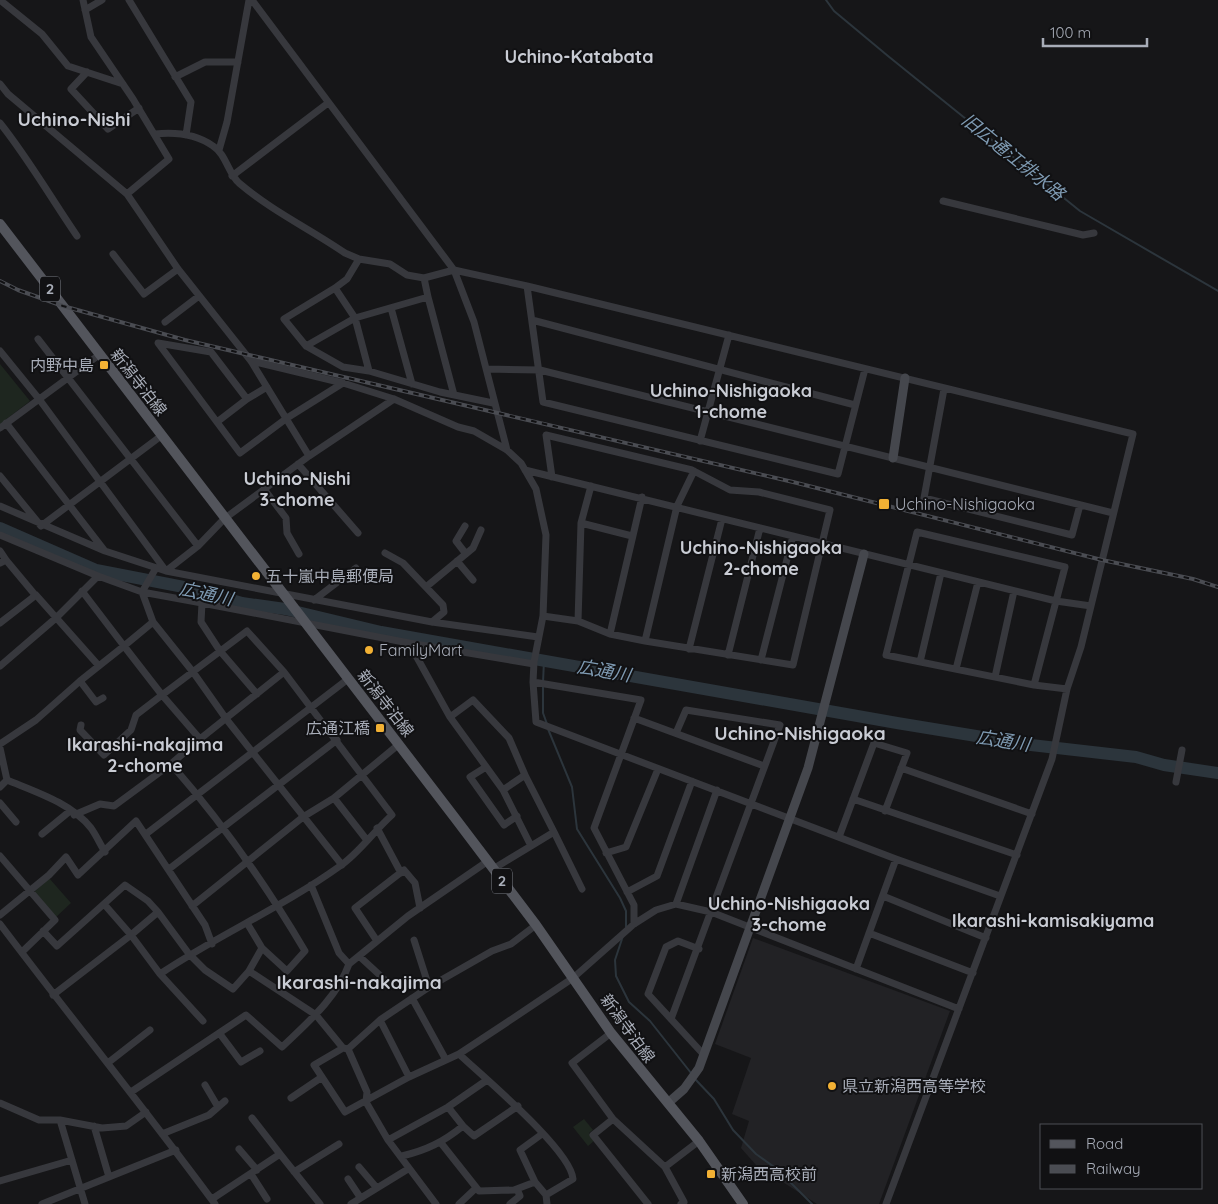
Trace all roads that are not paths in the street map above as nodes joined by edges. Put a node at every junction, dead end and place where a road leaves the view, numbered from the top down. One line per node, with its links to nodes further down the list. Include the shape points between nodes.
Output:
1 (0, 0): 8 (street, via 42,34 68,66)
2 (83, 0): 6 (street)
3 (102, 0): 6 (street)
4 (128, 0): 9 (street)
5 (251, 0): 7 (street); 12 (street)
6 (85, 10): 11 (street, via 90,37)
7 (238, 62): 9 (street, via 205,62); 17 (street)
8 (87, 72): 11 (street); 13 (street, via 71,89 108,128)
9 (175, 76): 16 (street, via 191,102)
10 (0, 84): 19 (street)
11 (123, 84): 13 (street)
12 (328, 103): 18 (street); 27 (street)
13 (139, 108): 15 (street)
14 (0, 123): 23 (street, via 23,152)
15 (154, 134): 16 (street, via 174,132); 19 (street, via 170,159)
16 (186, 135): 17 (street)
17 (219, 150): 18 (street)
18 (232, 176): 25 (street, via 269,206)
19 (127, 194): 26 (street)
20 (942, 201): 22 (street, via 1083,235)
21 (0, 224): 41 (main road, 新潟寺泊線 / 2)
22 (1094, 233)
23 (77, 236)
24 (113, 254): 26 (street, via 144,294)
25 (359, 259): 28 (street, via 390,264 407,275); 30 (street, via 347,279)
26 (178, 269): 31 (street)
27 (454, 270): 28 (street); 29 (street); 43 (street, via 474,322)
28 (424, 278): 32 (street)
29 (527, 286): 35 (street); 37 (street)
30 (335, 288): 34 (street); 39 (street, via 284,319)
31 (199, 296): 36 (street); 42 (street)
32 (428, 297): 33 (street); 54 (street)
33 (392, 308): 34 (street); 51 (street)
34 (355, 318): 39 (street); 47 (street)
35 (532, 320): 44 (street); 46 (street)
36 (165, 322)
37 (729, 336): 44 (street); 45 (street)
38 (38, 339): 49 (street)
39 (306, 346): 47 (street, via 343,367)
40 (0, 352): 55 (street)
41 (99, 355): 49 (street); 64 (main road, 新潟寺泊線 / 2)
42 (251, 361): 50 (street); 52 (street)
43 (487, 369): 46 (street); 58 (street)
44 (720, 369): 59 (street); 60 (street)
45 (865, 369): 48 (street); 59 (street)
46 (539, 370): 60 (street); 65 (street, via 543,402)
47 (369, 371): 51 (street)
48 (905, 378): 53 (street); 70 (street)
49 (67, 379): 55 (street); 69 (street)
50 (343, 383): 57 (street); 61 (street)
51 (412, 384): 54 (street)
52 (267, 387): 56 (street); 61 (street)
53 (944, 388): 72 (street); 85 (street, via 1133,434)
54 (454, 395): 58 (street)
55 (39, 399): 63 (street); 77 (street)
56 (247, 399): 62 (street); 62 (street, via 211,352 158,342)
57 (394, 399): 67 (street, via 474,431); 68 (street)
58 (493, 403): 67 (street)
59 (856, 405): 66 (street)
60 (708, 412): 65 (street); 66 (street)
61 (287, 418): 62 (street, via 240,453); 68 (street)
62 (217, 422)
63 (3, 426): 81 (street)
64 (161, 436): 69 (street); 86 (main road, 新潟寺泊線 / 2)
65 (700, 441): 66 (street, via 838,474)
66 (845, 446): 70 (street)
67 (507, 450): 73 (street)
68 (309, 456): 71 (street)
69 (130, 458): 77 (street); 98 (street)
70 (893, 458): 72 (street)
71 (298, 464): 79 (street); 93 (street)
72 (931, 468): 82 (street); 82 (street, via 924,498 1063,533 1072,535)
73 (525, 470): 76 (street); 125 (street, via 536,488 546,535)
74 (694, 471): 76 (street, via 546,435); 84 (street); 97 (street, via 730,490 759,492 830,510)
75 (0, 476): 89 (street)
76 (552, 477): 78 (street)
77 (100, 481): 81 (street); 110 (street)
78 (591, 486): 80 (street); 88 (street)
79 (264, 489): 86 (street); 102 (street, via 286,518 287,533)
80 (642, 497): 84 (street); 95 (street)
81 (69, 504): 89 (street); 100 (street)
82 (1080, 505): 85 (street)
83 (0, 506): 89 (street)
84 (677, 506): 87 (street); 134 (street)
85 (1113, 513): 124 (street)
86 (224, 519): 98 (street); 120 (main road, 新潟寺泊線 / 2)
87 (722, 519): 91 (street); 137 (street)
88 (581, 523): 95 (street); 127 (street)
89 (41, 526): 100 (street)
90 (465, 526): 103 (street, via 456,541)
91 (760, 528): 96 (street); 139 (street)
92 (481, 530): 103 (street, via 473,548)
93 (358, 533)
94 (0, 535): 112 (street)
95 (632, 536): 132 (street)
96 (792, 536): 97 (street); 140 (street)
97 (822, 543): 104 (street); 140 (street, via 793,666)
98 (198, 546): 110 (street)
99 (0, 551): 105 (street)
100 (105, 552): 108 (street)
101 (385, 553): 115 (street, via 402,563)
102 (299, 554)
103 (466, 554): 106 (street)
104 (864, 554): 107 (street); 195 (street, via 823,717)
105 (3, 561): 119 (street)
106 (457, 562): 113 (street); 115 (street)
107 (908, 564): 111 (street); 122 (street, via 917,532 1065,567); 141 (street, via 886,655)
108 (156, 568): 110 (street); 117 (street)
109 (356, 568): 121 (street)
110 (166, 571): 120 (street)
111 (941, 573): 114 (street); 141 (street)
112 (98, 576): 116 (street); 117 (street)
113 (472, 580)
114 (978, 582): 118 (street); 145 (street)
115 (426, 587): 129 (street, via 444,612)
116 (82, 591): 126 (street); 136 (street)
117 (143, 591): 123 (street); 128 (street)
118 (1014, 591): 122 (street); 148 (street)
119 (36, 596): 126 (street); 130 (street)
120 (286, 596): 121 (street); 131 (main road, 新潟寺泊線 / 2)
121 (314, 600): 129 (street)
122 (1056, 601): 124 (street); 152 (street)
123 (202, 603): 131 (street); 138 (street, via 201,622)
124 (1091, 606): 153 (street)
125 (543, 616): 127 (street); 133 (street)
126 (56, 618): 143 (street); 144 (street)
127 (578, 621): 132 (street)
128 (153, 622): 136 (street); 146 (street)
129 (432, 622): 133 (street)
130 (0, 623)
131 (306, 624): 135 (street); 149 (main road, 新潟寺泊線 / 2)
132 (610, 634): 134 (street)
133 (538, 639): 142 (street)
134 (645, 641): 137 (street)
135 (409, 643): 142 (street); 158 (street)
136 (124, 646): 144 (street); 155 (street)
137 (689, 649): 139 (street)
138 (220, 652): 146 (street); 147 (street, via 247,631); 154 (street)
139 (728, 655): 140 (street)
140 (761, 660)
141 (920, 662): 145 (street)
142 (534, 663): 151 (street)
143 (0, 666)
144 (99, 666): 150 (street)
145 (956, 669): 148 (street)
146 (193, 672): 155 (street); 160 (street)
147 (284, 672): 154 (street); 157 (street)
148 (995, 677): 152 (street)
149 (348, 679): 157 (street); 165 (main road, 新潟寺泊線 / 2)
150 (80, 681): 156 (street); 166 (street, via 36,720)
151 (532, 682): 159 (street, via 641,700); 169 (street, via 536,722)
152 (1034, 685): 153 (street)
153 (1067, 689): 192 (street, via 1052,754)
154 (257, 694): 160 (street)
155 (162, 695): 161 (street, via 136,715 131,730 104,755 80,730); 163 (street)
156 (97, 702)
157 (309, 708): 164 (street); 168 (street)
158 (450, 716): 173 (street); 177 (street, via 473,700 509,738)
159 (634, 718): 162 (street); 169 (street)
160 (227, 720): 163 (street); 168 (street)
161 (81, 726)
162 (676, 733): 172 (street); 172 (street, via 686,710 780,725)
163 (200, 739): 170 (street)
164 (337, 740): 176 (street); 181 (street)
165 (398, 744): 176 (street); 212 (main road, 新潟寺泊線 / 2)
166 (0, 746): 178 (street)
167 (1182, 750): 179 (street)
168 (253, 752): 181 (street); 185 (street)
169 (621, 755): 175 (street); 206 (street, via 594,828)
170 (171, 764): 185 (street); 191 (street, via 114,806 100,804)
171 (0, 765): 178 (street)
172 (764, 766): 189 (street)
173 (486, 767): 183 (street); 193 (street, via 470,777 504,825)
174 (901, 768): 187 (street, via 907,753 874,743); 190 (street); 192 (street)
175 (658, 769): 180 (street); 206 (street, via 626,847)
176 (362, 773): 186 (street); 197 (street, via 392,815)
177 (525, 775): 183 (street); 199 (street)
178 (7, 776): 182 (street); 191 (street, via 44,794)
179 (1177, 780)
180 (692, 782): 184 (street); 218 (street, via 657,876)
181 (279, 785): 194 (street); 198 (street)
182 (0, 788)
183 (503, 790): 193 (street)
184 (717, 790): 189 (street); 222 (street)
185 (197, 794): 198 (street); 201 (street)
186 (334, 798): 194 (street); 203 (street)
187 (853, 799): 190 (street); 202 (street)
188 (0, 803): 196 (street)
189 (749, 803): 195 (street); 227 (street)
190 (885, 811): 207 (street)
191 (72, 813): 200 (street); 205 (street, via 90,828)
192 (1032, 814): 207 (street)
193 (517, 816): 204 (street)
194 (304, 818): 210 (street); 211 (street)
195 (791, 819): 202 (street); 233 (street)
196 (16, 822)
197 (377, 828): 203 (street); 214 (street)
198 (223, 829): 210 (street); 213 (street)
199 (554, 832): 204 (street); 216 (street)
200 (42, 834)
201 (146, 834): 205 (street, via 136,821); 213 (street)
202 (839, 837): 209 (street)
203 (366, 839): 211 (street)
204 (531, 846): 212 (street)
205 (105, 852): 217 (street, via 78,875 66,857)
206 (606, 853): 218 (street)
207 (1017, 855): 220 (street)
208 (0, 856): 217 (street)
209 (896, 859): 219 (street); 220 (street)
210 (248, 862): 223 (street); 224 (street)
211 (342, 865): 215 (street)
212 (491, 865): 225 (street); 232 (main road, 新潟寺泊線 / 2)
213 (169, 869): 223 (street)
214 (401, 873): 225 (street, via 404,870 415,883); 239 (street, via 355,908)
215 (311, 885): 224 (street); 246 (street, via 339,953)
216 (582, 889)
217 (30, 891): 228 (street); 234 (street, via 55,920)
218 (627, 892): 231 (street, via 634,905)
219 (883, 896): 235 (street); 237 (street)
220 (1000, 896): 237 (street)
221 (104, 904): 226 (street, via 125,885); 234 (street, via 58,946); 236 (street)
222 (676, 904): 227 (street); 231 (street, via 656,910)
223 (192, 906): 240 (street)
224 (278, 906): 229 (street); 241 (street, via 305,951 287,971)
225 (420, 908): 239 (street)
226 (158, 912): 236 (street); 244 (street)
227 (711, 912): 233 (street); 242 (street)
228 (0, 915)
229 (247, 923): 240 (street); 241 (street)
230 (0, 924): 243 (street)
231 (634, 924): 251 (street)
232 (536, 925): 251 (main road, 新潟寺泊線 / 2); 253 (street, via 511,944 470,962)
233 (750, 928): 247 (street); 267 (street)
234 (43, 931): 243 (street)
235 (869, 934): 247 (street); 249 (street)
236 (131, 935): 250 (street); 254 (street)
237 (986, 938): 249 (street)
238 (414, 940): 253 (street)
239 (378, 941): 245 (street)
240 (212, 944): 244 (street)
241 (262, 948): 248 (street)
242 (699, 948): 258 (street); 258 (street, via 678,942 666,947 648,994)
243 (22, 952): 254 (street)
244 (189, 954): 248 (street, via 204,970 234,989); 250 (street)
245 (359, 956): 246 (street); 252 (street)
246 (349, 964): 257 (street, via 345,976)
247 (856, 969): 256 (street)
248 (249, 971): 257 (street)
249 (972, 973): 256 (street)
250 (160, 974): 260 (street)
251 (573, 978): 262 (main road, 新潟寺泊線 / 2); 266 (street)
252 (384, 980)
253 (429, 987): 255 (street)
254 (53, 995): 269 (street)
255 (412, 998): 259 (street); 268 (street)
256 (958, 1009): 328 (street)
257 (316, 1015): 263 (street, via 282,1047 246,1016); 264 (street)
258 (671, 1019): 267 (street)
259 (380, 1020): 264 (street); 271 (street)
260 (203, 1021)
261 (150, 1030): 269 (street)
262 (610, 1033): 279 (main road, 新潟寺泊線 / 2); 285 (street, via 572,1063)
263 (220, 1034): 265 (street, via 241,1062); 274 (street)
264 (345, 1048): 270 (street, via 314,1066); 277 (street, via 367,1092)
265 (260, 1051)
266 (459, 1054): 268 (street); 272 (street)
267 (704, 1055): 279 (street, via 691,1081)
268 (446, 1060): 271 (street)
269 (109, 1062): 274 (street)
270 (322, 1077): 275 (street); 277 (street, via 345,1112)
271 (408, 1078): 277 (street)
272 (487, 1080): 280 (street); 282 (street)
273 (205, 1086): 281 (street)
274 (131, 1092): 283 (street)
275 (291, 1098)
276 (226, 1101): 281 (street)
277 (366, 1102): 291 (street)
278 (0, 1103): 286 (street, via 39,1120)
279 (668, 1103): 292 (main road, 新潟寺泊線 / 2)
280 (518, 1106): 288 (street, via 474,1136); 290 (street)
281 (218, 1107): 289 (street, via 209,1115)
282 (448, 1107): 288 (street); 291 (street)
283 (146, 1112): 287 (street, via 126,1126); 289 (street)
284 (252, 1118): 297 (street)
285 (613, 1119): 301 (street); 325 (street, via 593,1135)
286 (60, 1120): 287 (street); 299 (street)
287 (94, 1126): 305 (street)
288 (463, 1126): 293 (street)
289 (162, 1134): 296 (street)
290 (542, 1134): 308 (street, via 520,1150); 313 (street, via 573,1173 573,1179)
291 (388, 1140): 298 (street)
292 (699, 1141): 301 (street); 327 (main road, 新潟寺泊線 / 2)
293 (441, 1143): 298 (street); 310 (street)
294 (339, 1144): 304 (street)
295 (239, 1149): 303 (street)
296 (176, 1150): 305 (street); 316 (street)
297 (280, 1154): 303 (street); 304 (street)
298 (402, 1156): 302 (street)
299 (72, 1160): 307 (street); 311 (street)
300 (359, 1167): 309 (street)
301 (665, 1167): 326 (street, via 684,1202)
302 (408, 1169): 309 (street); 321 (street)
303 (254, 1172): 315 (street); 316 (street)
304 (294, 1172): 319 (street)
305 (109, 1177): 311 (street)
306 (348, 1179): 314 (street)
307 (0, 1181)
308 (535, 1182): 312 (street); 313 (street)
309 (376, 1187): 314 (street)
310 (476, 1188): 312 (street, via 479,1191); 322 (street)
311 (79, 1189): 317 (street); 318 (street)
312 (517, 1189): 323 (street, via 520,1196)
313 (546, 1195): 324 (street)
314 (360, 1197): 320 (street)
315 (267, 1199)
316 (213, 1202)
317 (42, 1204)
318 (85, 1204)
319 (320, 1204)
320 (351, 1204)
321 (436, 1204)
322 (459, 1204)
323 (510, 1204)
324 (547, 1204)
325 (648, 1204)
326 (681, 1204)
327 (743, 1204)
328 (886, 1204)

